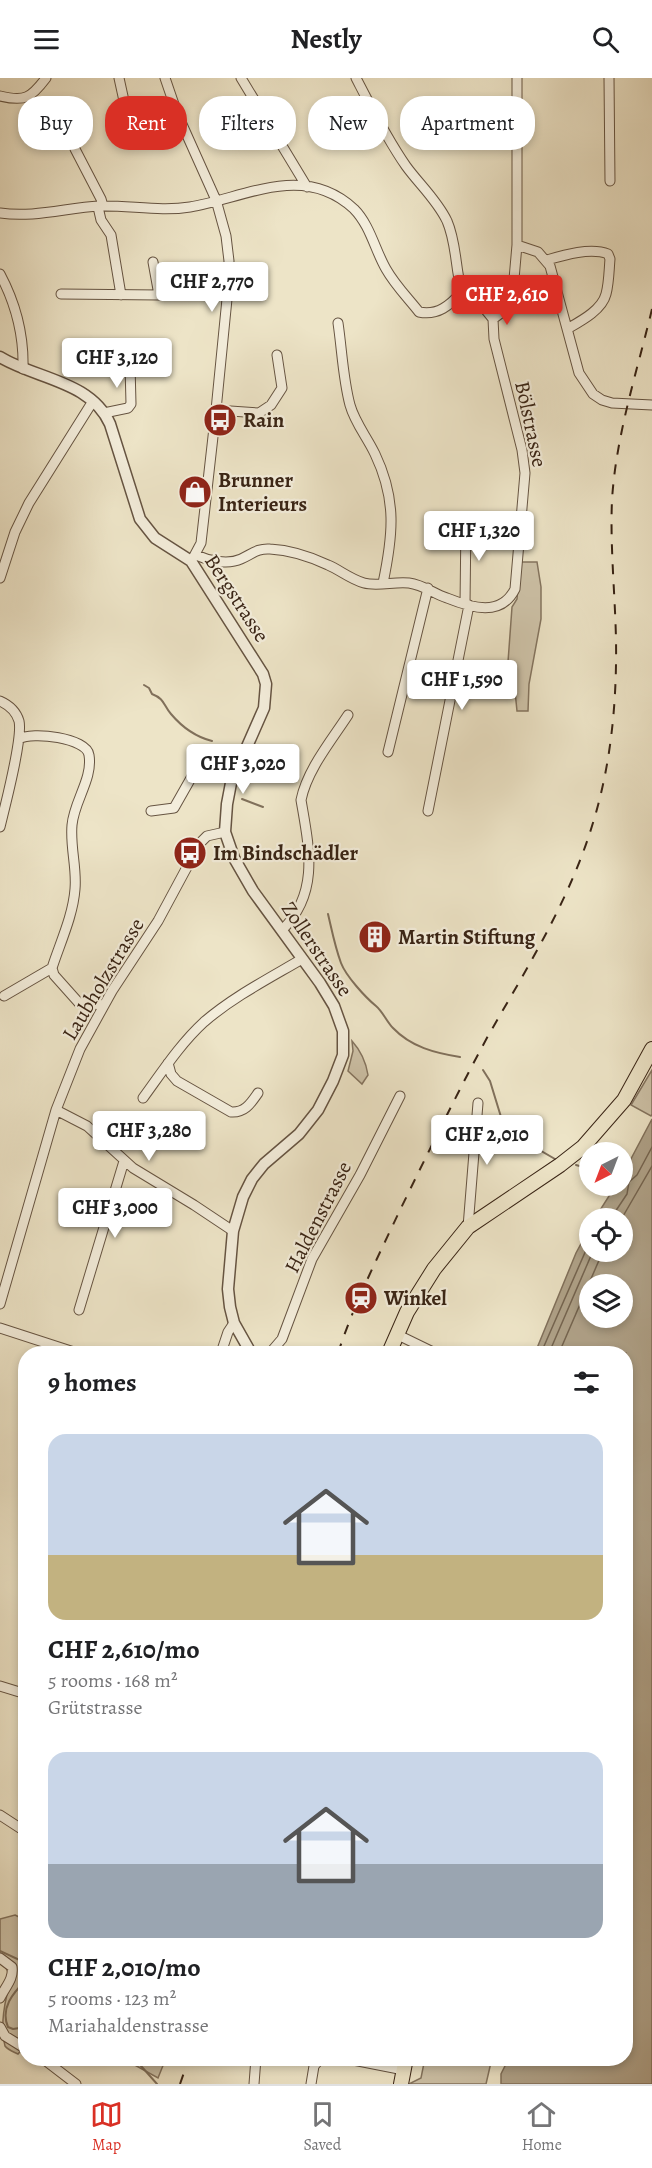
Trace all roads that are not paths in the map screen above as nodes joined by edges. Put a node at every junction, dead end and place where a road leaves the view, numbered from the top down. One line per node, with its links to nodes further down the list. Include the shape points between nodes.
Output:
1 (46, 78): 8 (street, via 28,98)
2 (119, 78): 9 (street)
3 (165, 78): 13 (street)
4 (241, 78): 12 (street)
5 (356, 78): 20 (street, via 404,162 446,220)
6 (517, 78): 16 (street)
7 (609, 78): 11 (street)
8 (0, 96)
9 (123, 96)
10 (76, 150): 14 (street, via 101,199)
11 (610, 181)
12 (307, 187): 13 (street, via 257,189); 20 (street, via 340,199 355,210 387,272 419,312 435,314)
13 (216, 200): 14 (street, via 164,209); 34 (street, via 229,261)
14 (100, 206): 15 (street, via 16,216); 22 (street, via 101,220 111,235)
15 (0, 213)
16 (517, 245): 17 (street, via 538,252); 23 (street, via 513,293)
17 (547, 260): 25 (street); 25 (street, via 602,252 610,260 606,295 582,321)
18 (153, 262): 22 (street, via 159,295)
19 (0, 274): 31 (street, via 17,315)
20 (462, 292): 23 (street, via 476,298)
21 (61, 294): 22 (street)
22 (121, 295)
23 (493, 319): 41 (street, Bölstrasse, via 494,339 525,473 515,589 503,605 491,608)
24 (338, 323): 39 (street, via 350,406 388,484 392,511)
25 (567, 329): 33 (street, via 579,373 593,394 612,403)
26 (277, 355): 34 (street, via 282,388 271,405 259,413)
27 (0, 357): 31 (street, Bergstrasse)
28 (104, 364): 29 (street)
29 (130, 365): 30 (street); 35 (street, via 131,404)
30 (145, 366)
31 (23, 369): 32 (street, Bergstrasse, via 79,391)
32 (93, 401): 35 (street, Bergstrasse); 38 (street, via 29,503)
33 (652, 405)
34 (216, 410): 37 (street, via 201,543)
35 (104, 413): 37 (street, Bergstrasse, via 144,527 155,538)
36 (466, 521): 41 (street)
37 (194, 558): 39 (street, Bölstrasse, via 234,561 260,549 273,549 327,564 368,585); 46 (street, Bergstrasse, via 266,684 264,708)
38 (0, 578)
39 (383, 583): 40 (street, Bölstrasse)
40 (428, 588): 41 (street, Bölstrasse); 45 (street)
41 (467, 604): 47 (street)
42 (0, 701): 44 (street, via 14,711)
43 (348, 715): 51 (street, via 303,792 308,883 290,922)
44 (20, 739): 49 (street); 53 (street, via 26,735 58,738 82,744 90,755 72,825 73,904)
45 (388, 752)
46 (241, 758): 48 (street, via 199,764 173,810); 50 (street, Zollerstrasse, via 229,794)
47 (428, 811)
48 (151, 812)
49 (0, 827)
50 (225, 832): 51 (street, Zollerstrasse, via 234,858 253,891); 55 (street, Laubholzstrasse, via 207,836 200,843 158,921)
51 (282, 930): 52 (street, Zollerstrasse)
52 (302, 959): 57 (street, via 228,1003 202,1024); 65 (street, Zollerstrasse, via 334,1006 343,1031 343,1055 318,1110 252,1179)
53 (52, 968): 54 (street); 55 (street, via 80,1003)
54 (4, 996)
55 (104, 1005): 62 (street, Laubholzstrasse, via 80,1049)
56 (652, 1049): 64 (main road, via 624,1100 583,1147)
57 (168, 1063): 58 (street, via 177,1080 231,1112 247,1108); 60 (street)
58 (258, 1093)
59 (400, 1096): 74 (street, Haldenstrasse, via 312,1259)
60 (143, 1098)
61 (478, 1103): 64 (street)
62 (56, 1110): 63 (street, via 87,1126); 66 (street, Laubholzstrasse)
63 (124, 1161): 65 (street); 67 (street)
64 (468, 1227): 70 (main road, via 434,1269)
65 (233, 1231): 68 (street, Zollerstrasse, via 228,1289)
66 (0, 1304)
67 (79, 1310)
68 (234, 1323): 72 (street); 73 (street, Zollerstrasse)
69 (0, 1328): 71 (street)
70 (396, 1334): 75 (main road); 76 (street)
71 (55, 1346)
72 (223, 1346)
73 (247, 1346)
74 (276, 1346)
75 (392, 1346)
76 (421, 1346)
77 (0, 1686): 78 (street)
78 (18, 1692)
79 (0, 1815): 80 (street)
80 (18, 1827)
81 (0, 1958): 82 (street, via 13,1971)
82 (0, 1998)
83 (0, 2027): 84 (street, via 5,2036)
84 (18, 2044)
85 (52, 2066): 90 (street)
86 (255, 2066): 91 (street)
87 (314, 2066): 92 (street)
88 (380, 2066): 89 (street)
89 (403, 2071)
90 (76, 2084)
91 (254, 2084)
92 (311, 2084)

